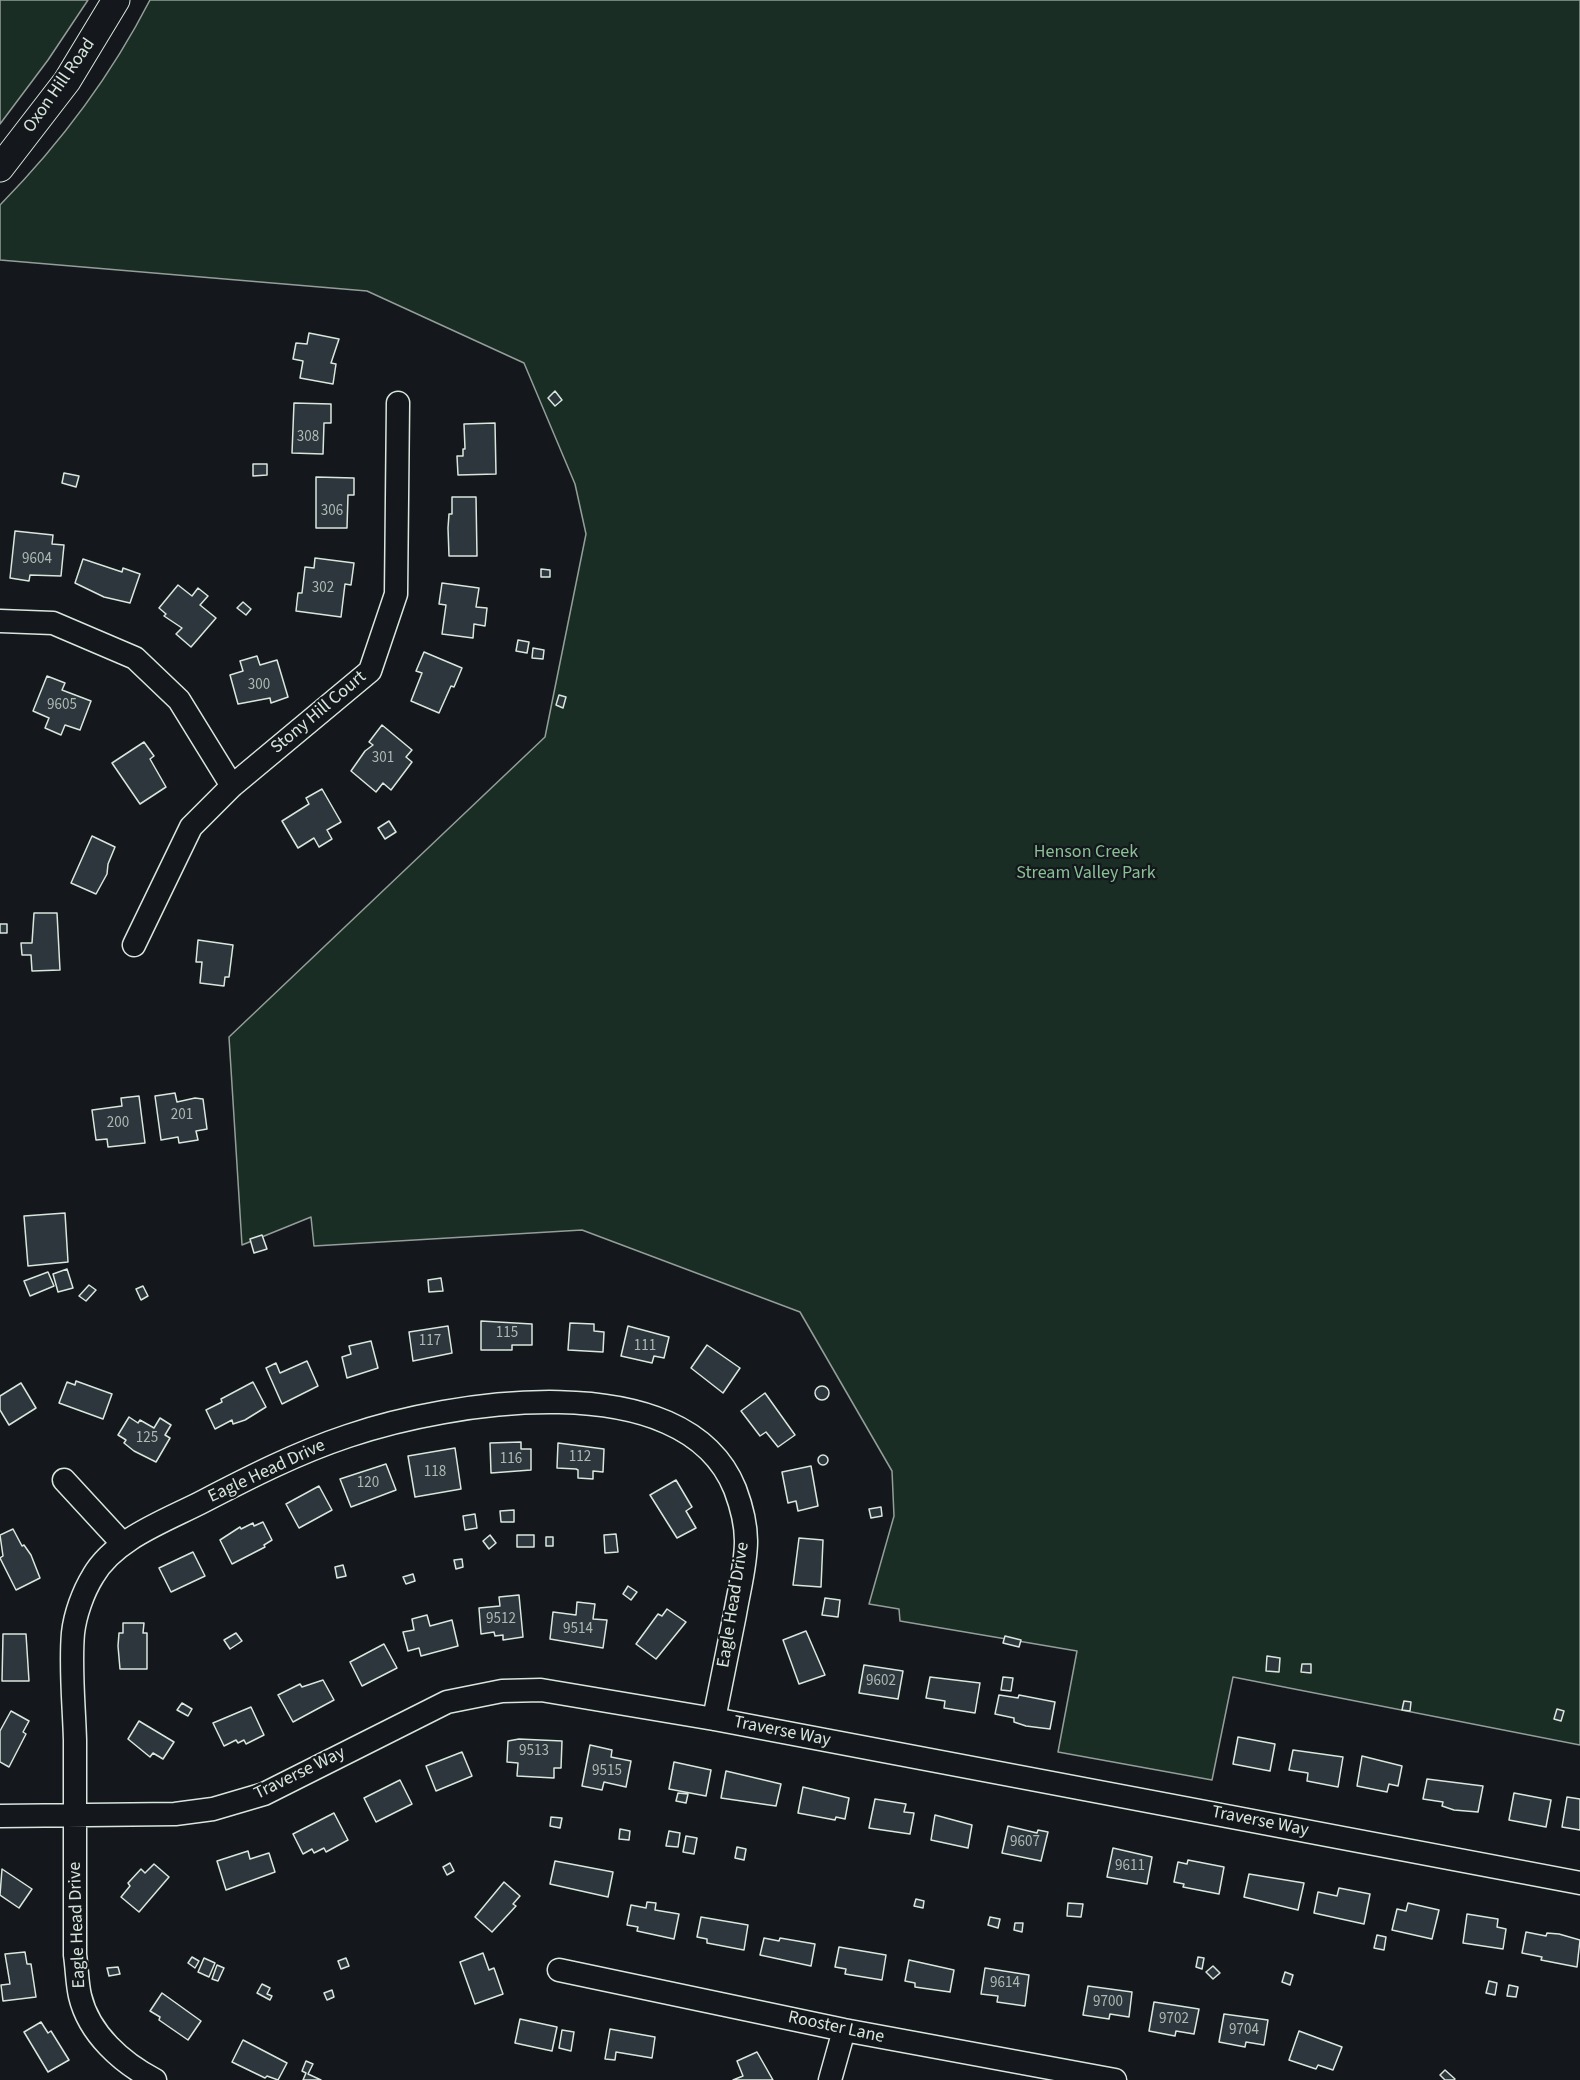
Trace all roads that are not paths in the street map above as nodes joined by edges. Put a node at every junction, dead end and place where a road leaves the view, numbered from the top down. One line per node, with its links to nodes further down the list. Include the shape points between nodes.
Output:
1 (116, 0): 2 (main road, Oxon Hill Road, via 67,81)
2 (0, 168)
3 (398, 403): 5 (street, Stony Hill Court, via 396,594 370,671)
4 (0, 621): 5 (street, via 53,624 135,658 179,700)
5 (232, 786): 6 (street, Stony Hill Court, via 191,827)
6 (134, 945)
7 (64, 1480): 8 (street)
8 (123, 1545): 9 (street, Eagle Head Drive, via 310,1449 392,1423 514,1403 598,1405 643,1412 672,1424 713,1456 734,1487 744,1522 741,1579); 10 (street, Eagle Head Drive, via 105,1559 92,1577 74,1632)
9 (714, 1719): 10 (street, Traverse Way, via 541,1690 474,1695 447,1702 240,1803 175,1814); 12 (street, Traverse Way)
10 (75, 1815): 11 (street, Traverse Way); 15 (street, Eagle Head Drive, via 75,1955 80,1997 100,2036 121,2058)
11 (0, 1816)
12 (1580, 1883)
13 (559, 1970): 14 (street, Rooster Lane)
14 (844, 2030): 16 (street); 17 (street, Rooster Lane)
15 (155, 2080)
16 (830, 2080)
17 (1115, 2080)

